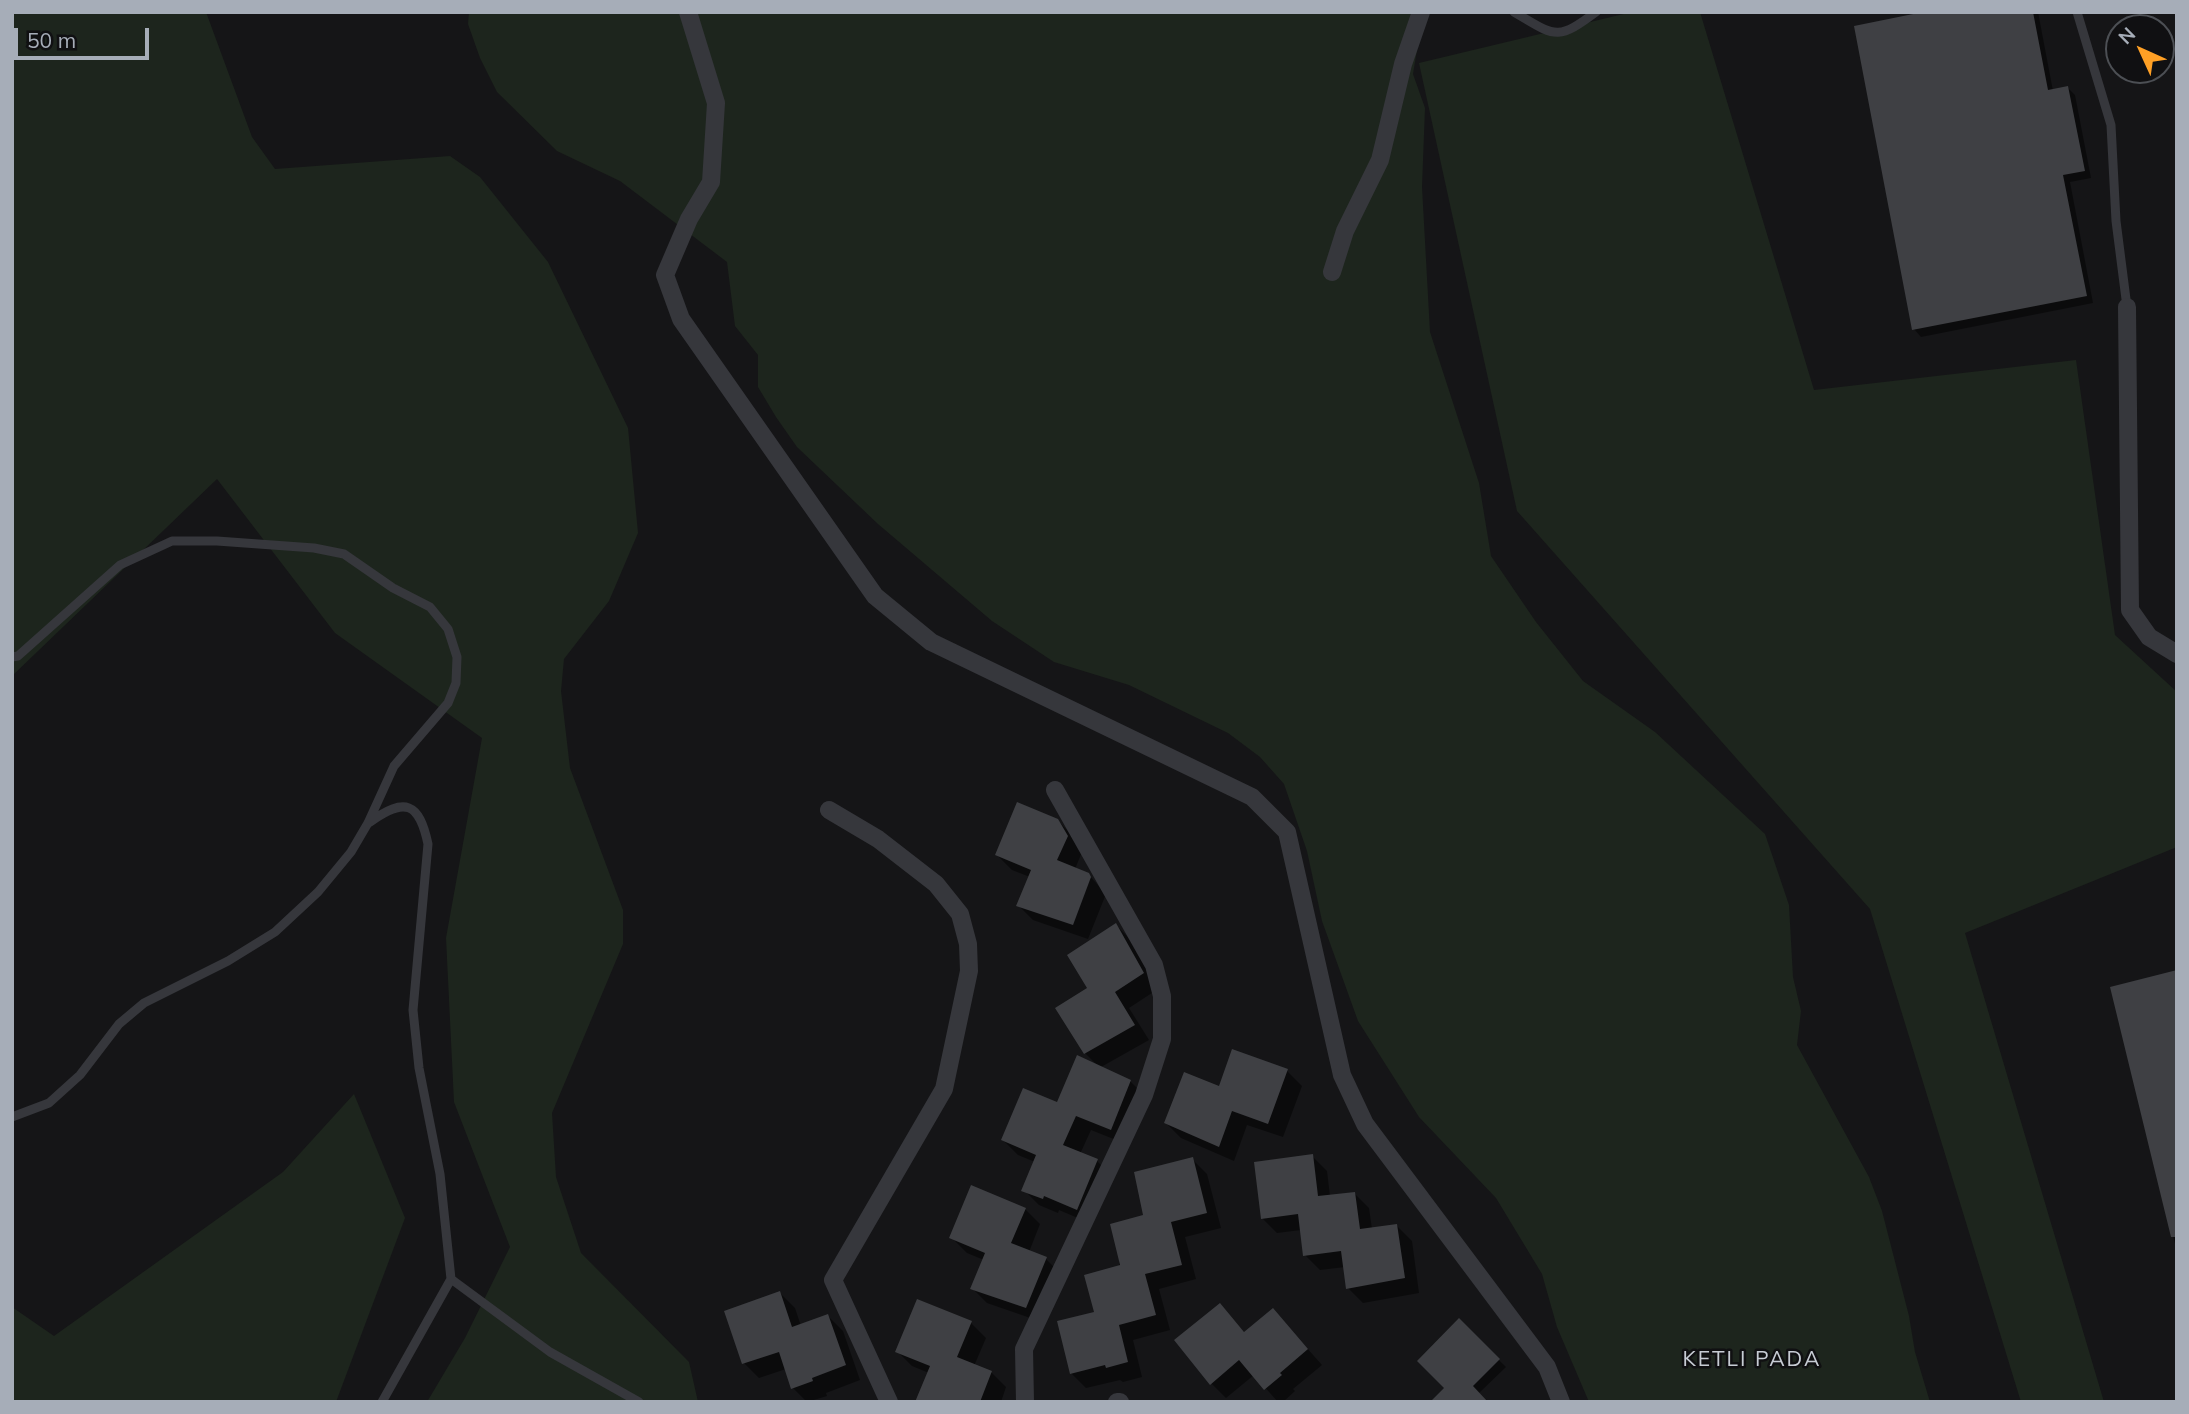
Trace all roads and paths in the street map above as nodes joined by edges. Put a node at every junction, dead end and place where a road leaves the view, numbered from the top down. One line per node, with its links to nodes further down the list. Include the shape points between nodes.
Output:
1 (688, 12): 19 (street, via 716,103 711,182 665,275 681,318 875,596 932,642 1252,797 1287,832 1342,1075 1365,1124 1548,1367)
2 (1420, 12): 6 (street, via 1380,160 1345,231)
3 (1514, 12): 4 (lane, via 1539,27 1565,33)
4 (1596, 12)
5 (2077, 12): 7 (lane, via 2111,125)
6 (1332, 272)
7 (2127, 307): 8 (street, via 2130,610 2149,637)
8 (2177, 654)
9 (12, 657): 12 (lane, via 120,565 172,541 242,542 344,554 430,607 448,629 457,657 456,683 448,703 394,766)
10 (1055, 790): 18 (street, via 1154,965 1162,996 1162,1039 1144,1095 1024,1349)
11 (829, 810): 17 (street, via 878,839 936,884 960,914 968,944 969,971 944,1088 833,1280)
12 (368, 822): 13 (lane, via 351,852 318,892 275,932 144,1003 49,1103); 14 (lane, via 384,811 409,807 419,814 428,844 413,1010 419,1068 440,1174)
13 (12, 1117)
14 (451, 1279): 15 (lane); 16 (lane, via 550,1352)
15 (382, 1402)
16 (639, 1402)
17 (889, 1402)
18 (1024, 1402)
19 (1561, 1402)

